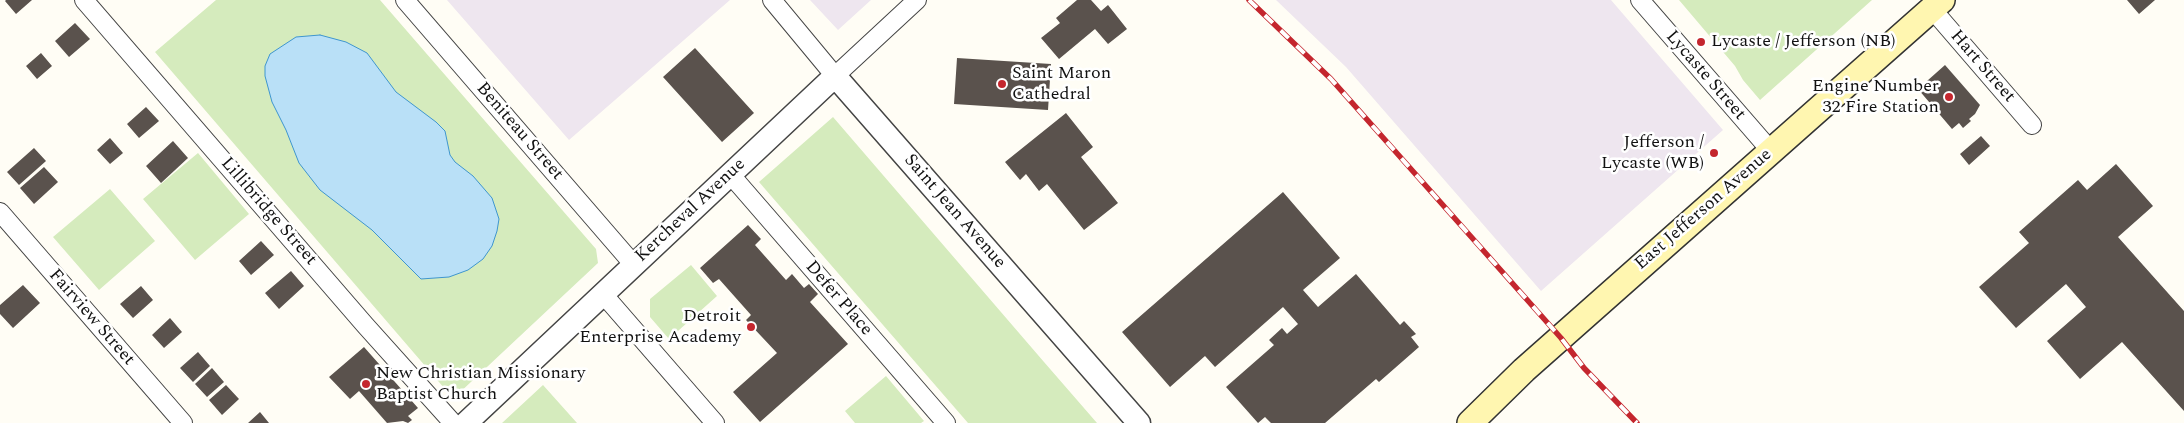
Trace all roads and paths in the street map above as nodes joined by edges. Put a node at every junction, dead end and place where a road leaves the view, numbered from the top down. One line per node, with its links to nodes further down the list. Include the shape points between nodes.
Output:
1 (84, 0): 15 (street, Lillibridge Street)
2 (405, 0): 12 (street, Beniteau Street)
3 (772, 0): 7 (street, Saint Jean Avenue)
4 (917, 0): 7 (street, Kercheval Avenue)
5 (1640, 0): 9 (street, Lycaste Street)
6 (1937, 5): 8 (street, Hart Street); 9 (main road, East Jefferson Avenue)
7 (835, 76): 10 (street, Kercheval Avenue); 19 (street, Saint Jean Avenue)
8 (2032, 124)
9 (1771, 151): 20 (main road, East Jefferson Avenue, via 1524,370)
10 (730, 174): 12 (street, Kercheval Avenue); 18 (street, Defer Place)
11 (0, 212): 14 (street, Fairview Street)
12 (634, 265): 13 (street, Kercheval Avenue)
13 (603, 294): 16 (street, Kercheval Avenue); 17 (street)
14 (183, 423)
15 (453, 423)
16 (466, 423)
17 (715, 423)
18 (946, 423)
19 (1139, 423)
20 (1470, 423)

